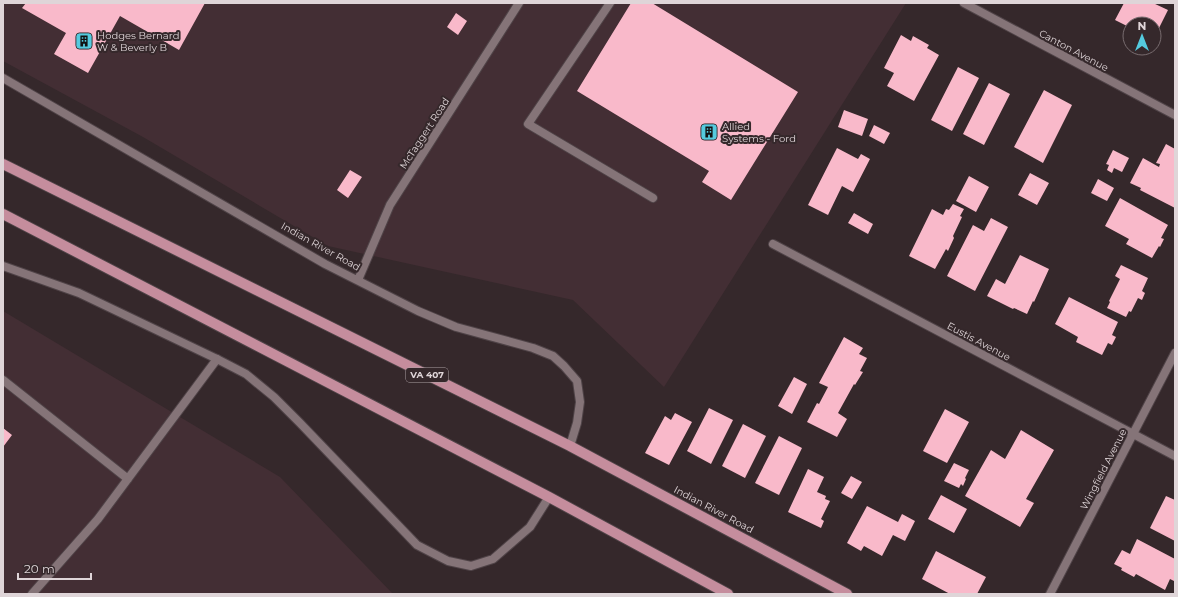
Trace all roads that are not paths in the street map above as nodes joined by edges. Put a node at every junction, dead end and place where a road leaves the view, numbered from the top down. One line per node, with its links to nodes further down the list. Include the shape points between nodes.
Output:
1 (519, 3): 11 (street, McTaggert Road, via 390,205)
2 (610, 3): 7 (street, via 528,124)
3 (964, 3): 5 (street, Canton Avenue)
4 (3, 78): 11 (street, Indian River Road, via 325,264)
5 (1175, 115)
6 (3, 164): 16 (main road, Indian River Road / VA 407)
7 (653, 198)
8 (3, 214): 19 (main road)
9 (773, 244): 15 (street, Eustis Avenue)
10 (3, 266): 13 (street, via 79,293)
11 (358, 280): 16 (street, Indian River Road, via 418,311 456,327 553,356 577,381 580,402)
12 (1175, 353): 15 (street, Wingfield Avenue)
13 (217, 359): 18 (street); 19 (street, via 246,374 274,397 417,545 448,561 471,566 493,559 530,527)
14 (3, 380): 18 (street)
15 (1132, 434): 17 (street, Eustis Avenue); 23 (street, Wingfield Avenue)
16 (570, 446): 22 (main road, Indian River Road / VA 407)
17 (1175, 456)
18 (128, 479): 20 (street, via 98,519)
19 (549, 497): 21 (main road)
20 (32, 594)
21 (728, 594)
22 (847, 594)
23 (1050, 594)

